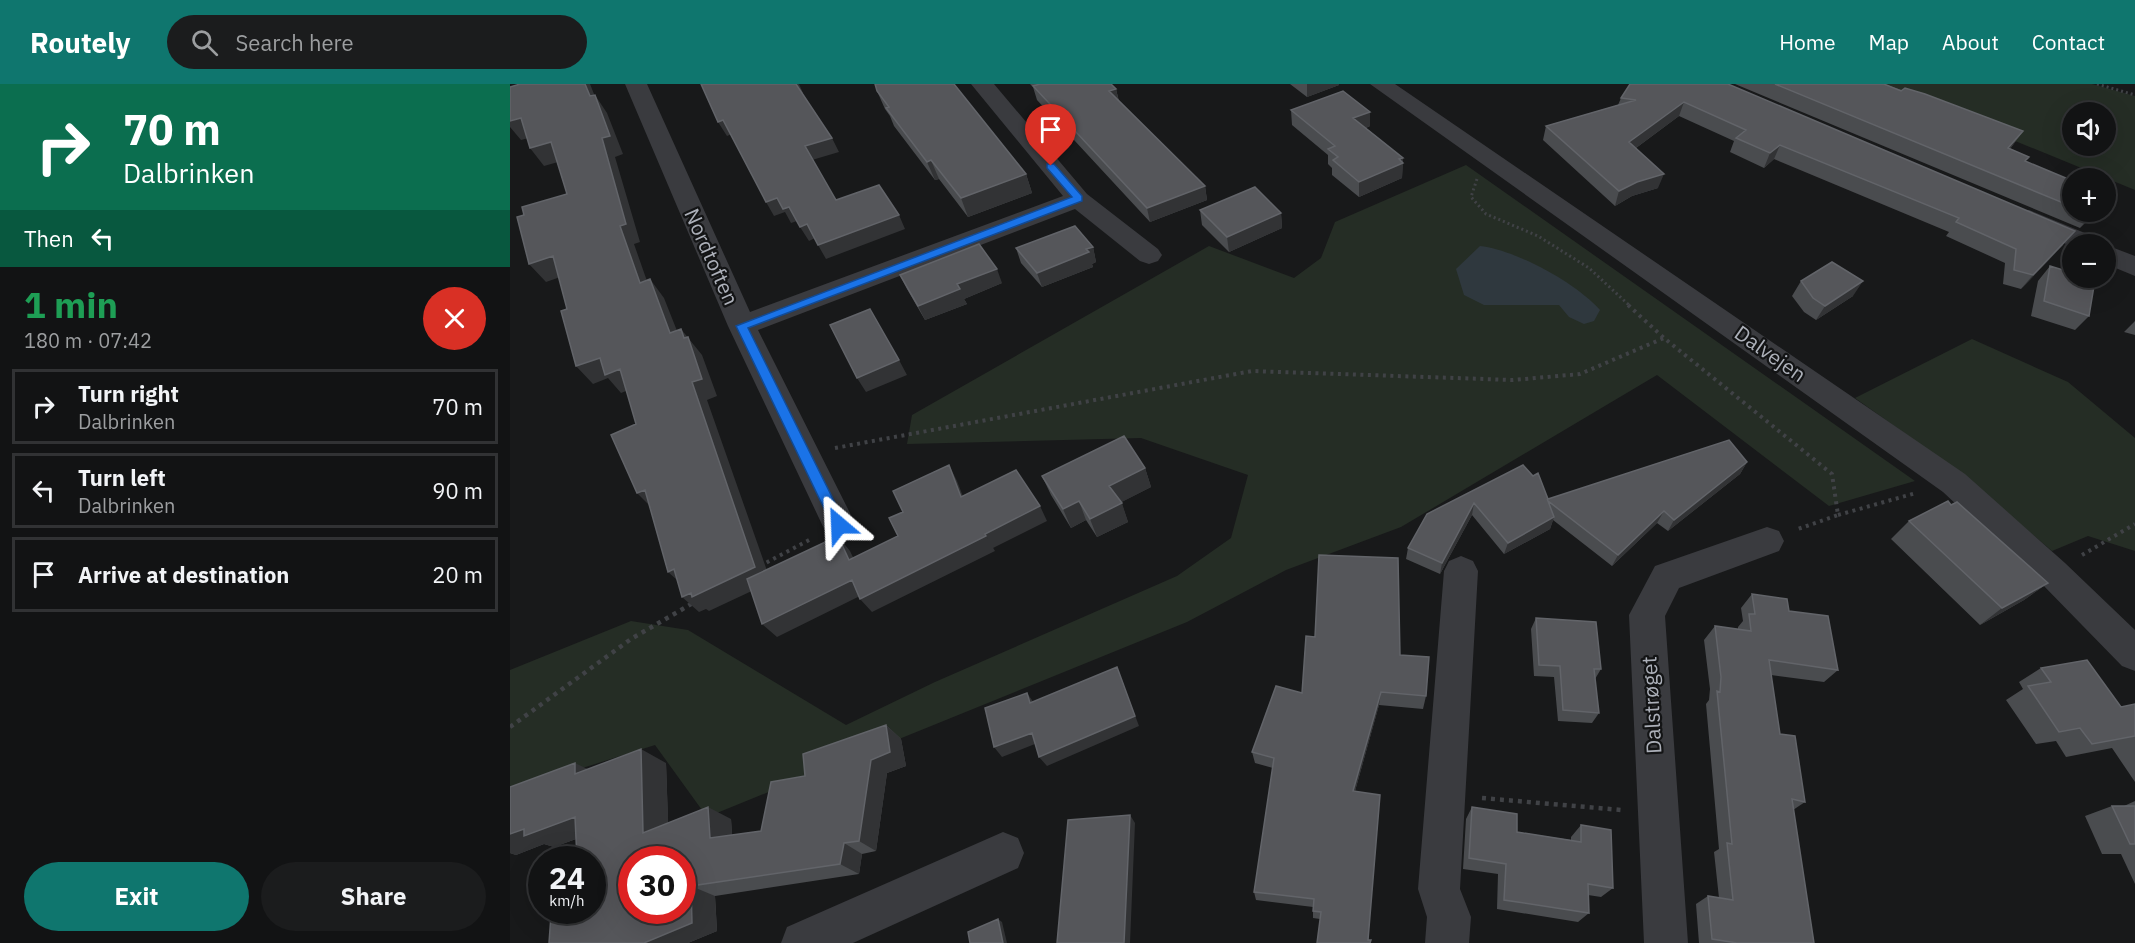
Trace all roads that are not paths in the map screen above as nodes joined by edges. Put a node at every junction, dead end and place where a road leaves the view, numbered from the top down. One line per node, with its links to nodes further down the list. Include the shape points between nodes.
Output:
1 (636, 84): 10 (street, Nordtoften)
2 (981, 84): 4 (street)
3 (1381, 84): 14 (street, Dalvejen, via 1954,483 2054,573)
4 (1078, 199): 7 (street); 10 (street)
5 (2012, 211): 6 (street)
6 (2065, 234)
7 (1149, 255)
8 (2116, 258): 9 (street)
9 (2135, 267)
10 (741, 326): 11 (street, Nordtoften)
11 (839, 525)
12 (1767, 541): 18 (street, Dalstrøget, via 1667,577 1647,615)
13 (1461, 571): 17 (street, via 1439,889 1449,917)
14 (2135, 654)
15 (1003, 854): 16 (street)
16 (802, 943)
17 (1447, 943)
18 (1666, 943)

